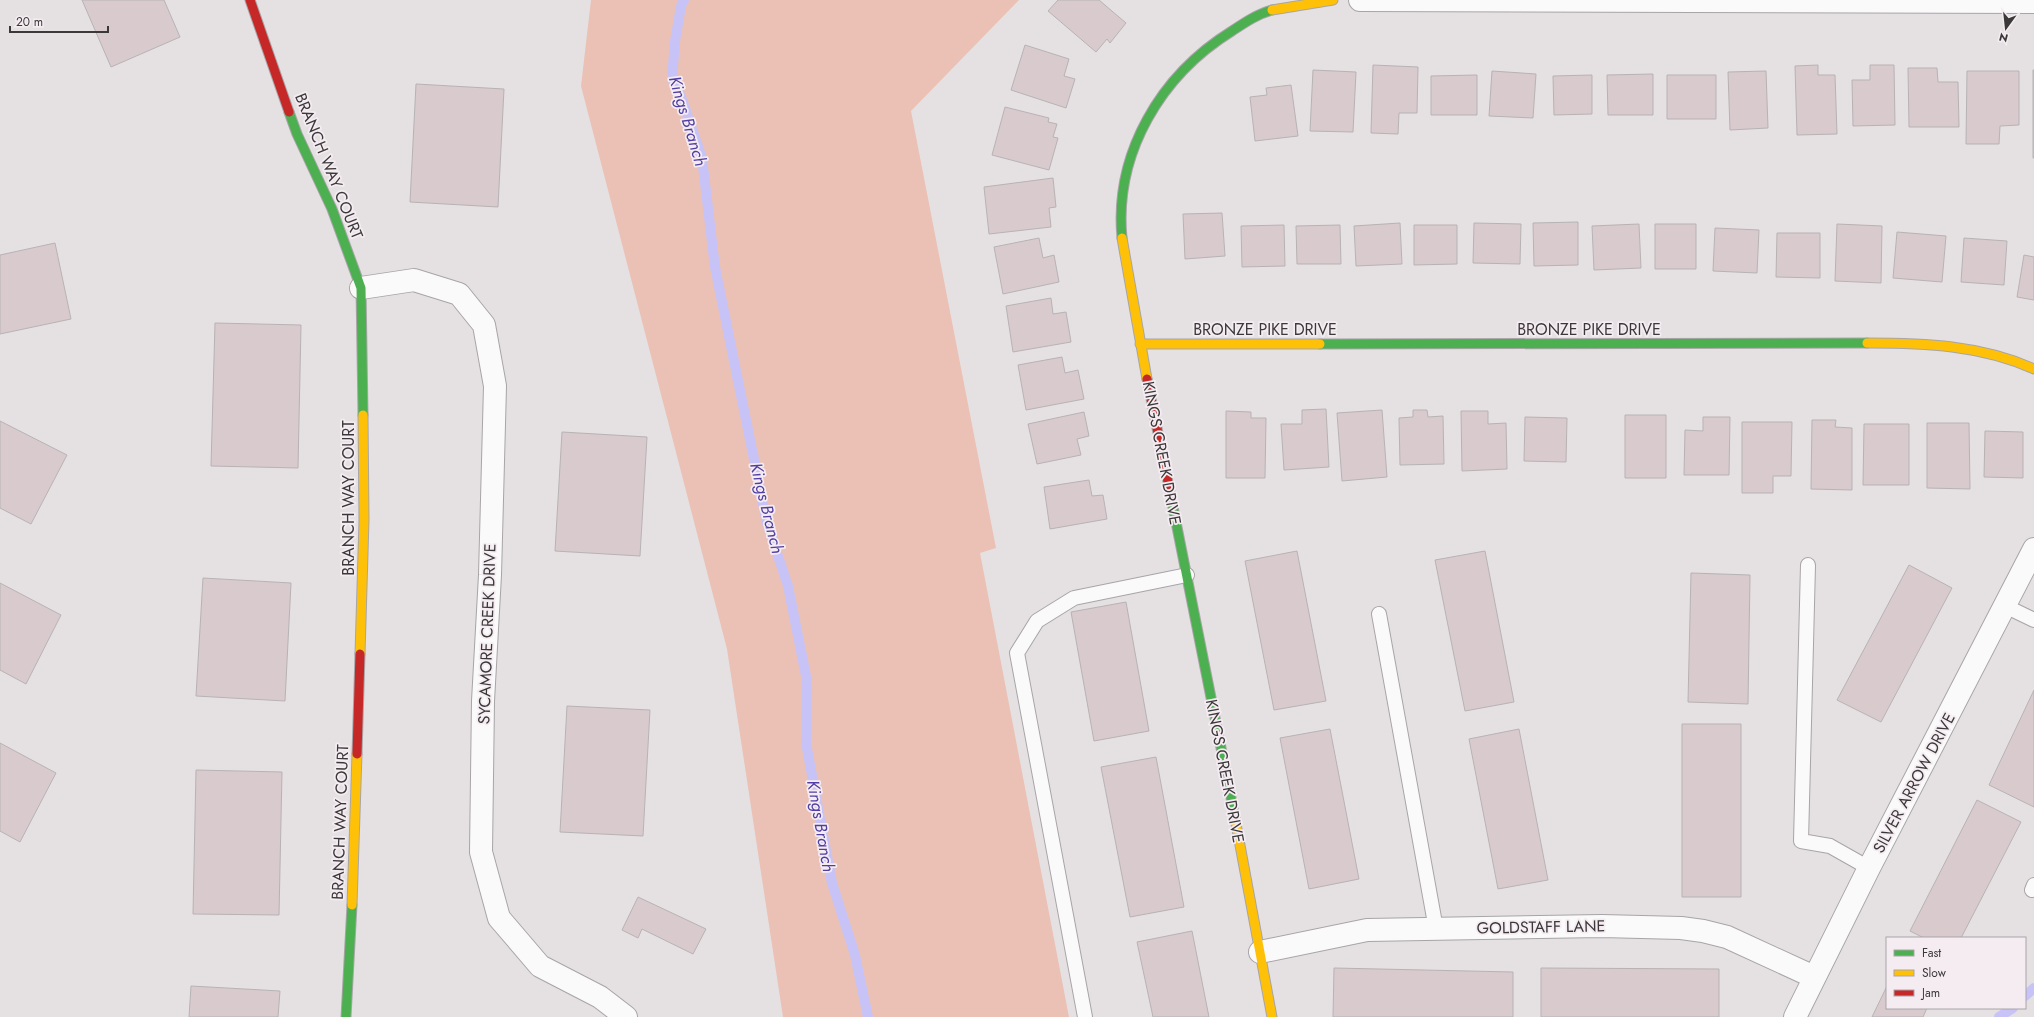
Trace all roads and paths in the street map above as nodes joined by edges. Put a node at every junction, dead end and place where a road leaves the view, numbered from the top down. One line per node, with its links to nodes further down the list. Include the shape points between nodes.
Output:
1 (250, 0): 5 (street, BRANCH WAY COURT, via 297,134 332,209)
2 (1333, 0): 6 (street, KINGS CREEK DRIVE, via 1297,4 1262,13 1226,34 1200,52 1175,76 1151,109 1135,148 1124,185 1121,223)
3 (1360, 0): 4 (street)
4 (2034, 2)
5 (362, 288): 18 (street, BRANCH WAY COURT, via 364,520 354,875); 19 (street, SYCAMORE CREEK DRIVE, via 414,280 459,294 484,325 495,386 490,575 483,701 481,852 499,918 540,966 600,997)
6 (1140, 344): 7 (street, BRONZE PIKE DRIVE, via 1954,345 1989,351); 10 (street, KINGS CREEK DRIVE)
7 (2034, 369)
8 (2034, 549): 11 (street, SILVER ARROW DRIVE)
9 (1808, 565): 14 (lane, via 1801,841 1830,846)
10 (1187, 575): 16 (street, KINGS CREEK DRIVE); 20 (lane, via 1074,598 1037,621 1017,653)
11 (2005, 606): 13 (lane); 14 (street, SILVER ARROW DRIVE)
12 (1379, 614): 15 (lane)
13 (2034, 620)
14 (1869, 868): 17 (street, SILVER ARROW DRIVE)
15 (1436, 929): 16 (street, GOLDSTAFF LANE, via 1367,930); 17 (street, GOLDSTAFF LANE, via 1602,926 1681,928 1727,937)
16 (1260, 952): 21 (street, KINGS CREEK DRIVE)
17 (1814, 977): 22 (street, SILVER ARROW DRIVE)
18 (346, 1017)
19 (626, 1017)
20 (1085, 1017)
21 (1272, 1017)
22 (1795, 1017)

